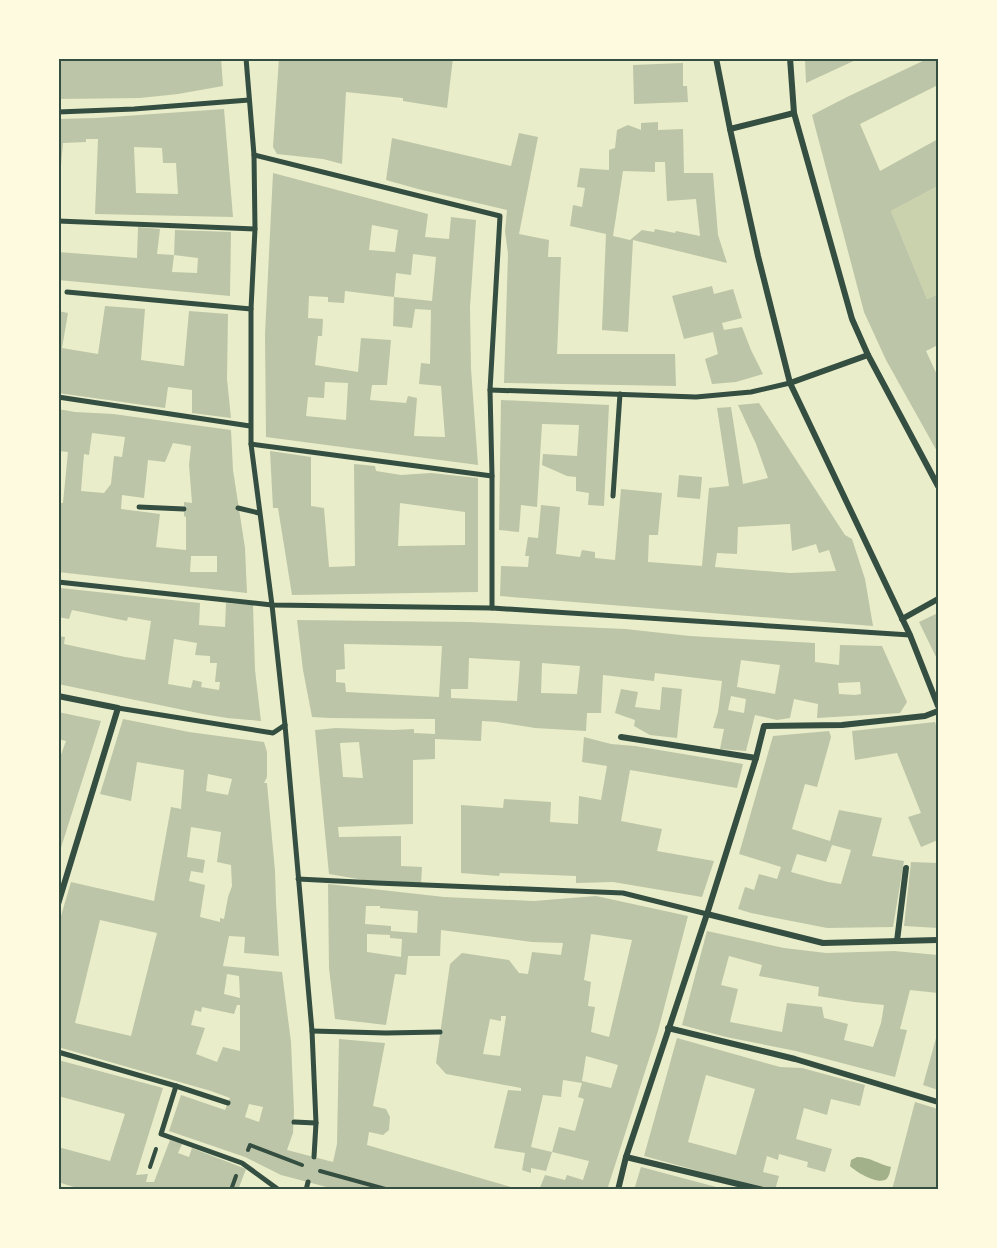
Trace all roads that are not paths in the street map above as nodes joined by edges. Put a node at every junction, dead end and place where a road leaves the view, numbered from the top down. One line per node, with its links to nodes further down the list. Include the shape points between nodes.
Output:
1 (246, 58): 4 (street)
2 (716, 58): 7 (street)
3 (790, 58): 6 (street)
4 (249, 100): 5 (street); 8 (street)
5 (58, 112)
6 (794, 113): 7 (street); 13 (street, via 852,319)
7 (730, 129): 14 (street)
8 (254, 155): 10 (street); 15 (street, via 500,216)
9 (58, 221): 10 (street)
10 (255, 229): 12 (street)
11 (67, 292): 12 (street)
12 (251, 309): 18 (street)
13 (868, 355): 14 (street); 21 (street)
14 (790, 383): 16 (street, via 751,392 696,397); 31 (street)
15 (490, 390): 16 (street); 20 (street)
16 (620, 394): 22 (street)
17 (58, 397): 18 (street)
18 (250, 426): 19 (street)
19 (251, 444): 20 (street); 26 (street)
20 (492, 476): 30 (street)
21 (939, 486)
22 (613, 496)
23 (139, 507): 25 (street)
24 (238, 508): 26 (street)
25 (184, 509)
26 (259, 513): 29 (street)
27 (58, 582): 29 (street)
28 (939, 599): 31 (street)
29 (272, 605): 30 (street); 36 (street)
30 (492, 608): 32 (street)
31 (902, 619): 32 (street)
32 (910, 635): 35 (street)
33 (58, 696): 34 (street)
34 (118, 708): 36 (street, via 273,733); 41 (street)
35 (939, 709): 38 (street, via 925,716 842,725 764,726)
36 (285, 724): 40 (street)
37 (621, 736): 38 (street)
38 (756, 758): 42 (street)
39 (906, 868): 44 (street)
40 (298, 879): 42 (street, via 623,893); 46 (street)
41 (58, 904)
42 (707, 914): 44 (street, via 823,943); 45 (street)
43 (939, 940): 44 (street)
44 (897, 941)
45 (668, 1028): 50 (street, via 795,1059); 55 (street)
46 (312, 1031): 47 (street); 53 (street)
47 (440, 1032)
48 (58, 1052): 49 (street)
49 (176, 1086): 51 (street); 57 (street, via 161,1134 242,1163)
50 (939, 1102)
51 (228, 1103)
52 (294, 1122): 53 (street)
53 (316, 1123): 54 (street)
54 (314, 1157)
55 (626, 1157): 59 (street); 60 (street)
56 (308, 1182): 58 (street)
57 (279, 1190)
58 (306, 1190)
59 (618, 1190)
60 (763, 1190)

